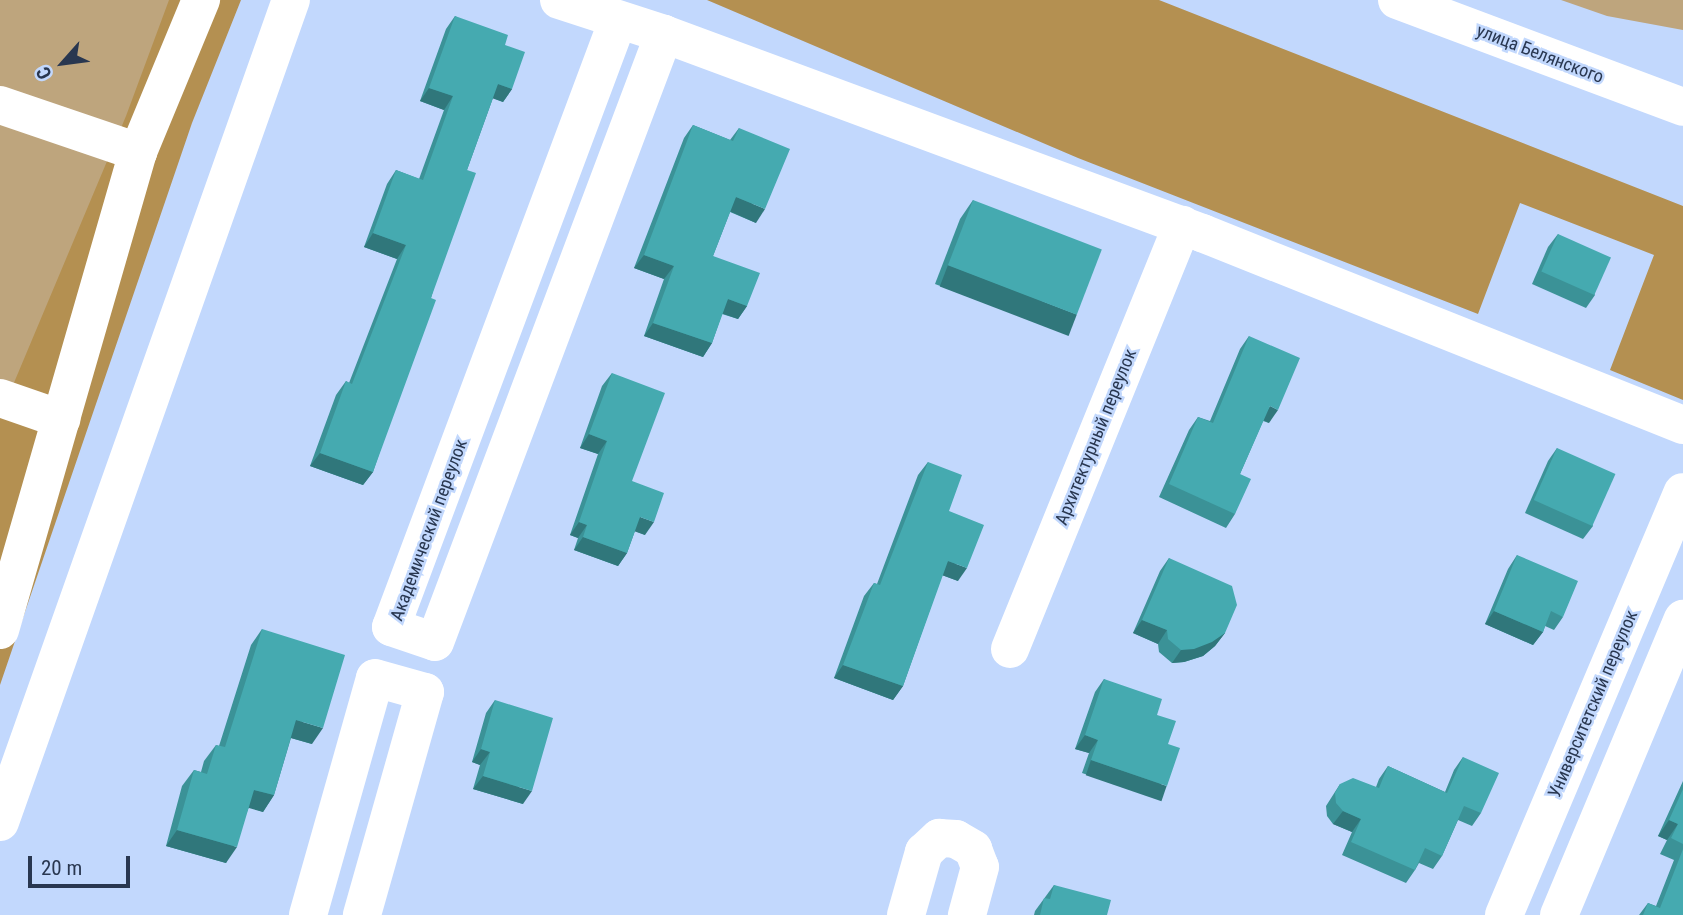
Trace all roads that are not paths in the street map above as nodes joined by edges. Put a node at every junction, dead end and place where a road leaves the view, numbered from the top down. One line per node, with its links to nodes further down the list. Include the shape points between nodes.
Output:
1 (201, 0): 9 (street)
2 (291, 0): 18 (street)
3 (559, 0): 5 (street)
4 (1397, 0): 8 (street, улица Белянского)
5 (618, 20): 6 (street); 6 (street, Академический переулок, via 391,626 435,642)
6 (664, 34): 10 (street)
7 (0, 105): 9 (street)
8 (1683, 107)
9 (138, 152): 12 (street)
10 (1182, 225): 13 (street); 17 (street, Архитектурный переулок)
11 (0, 398): 12 (street)
12 (61, 419): 16 (street)
13 (1683, 425)
14 (1683, 492): 23 (street, Университетский переулок)
15 (1683, 619): 24 (street)
16 (0, 630)
17 (1010, 649)
18 (0, 822)
19 (308, 915): 20 (street, via 375,678 425,692)
20 (362, 915)
21 (906, 915): 22 (street, via 923,852 939,838 956,839 973,849 980,867)
22 (967, 915)
23 (1504, 915)
24 (1559, 915)

